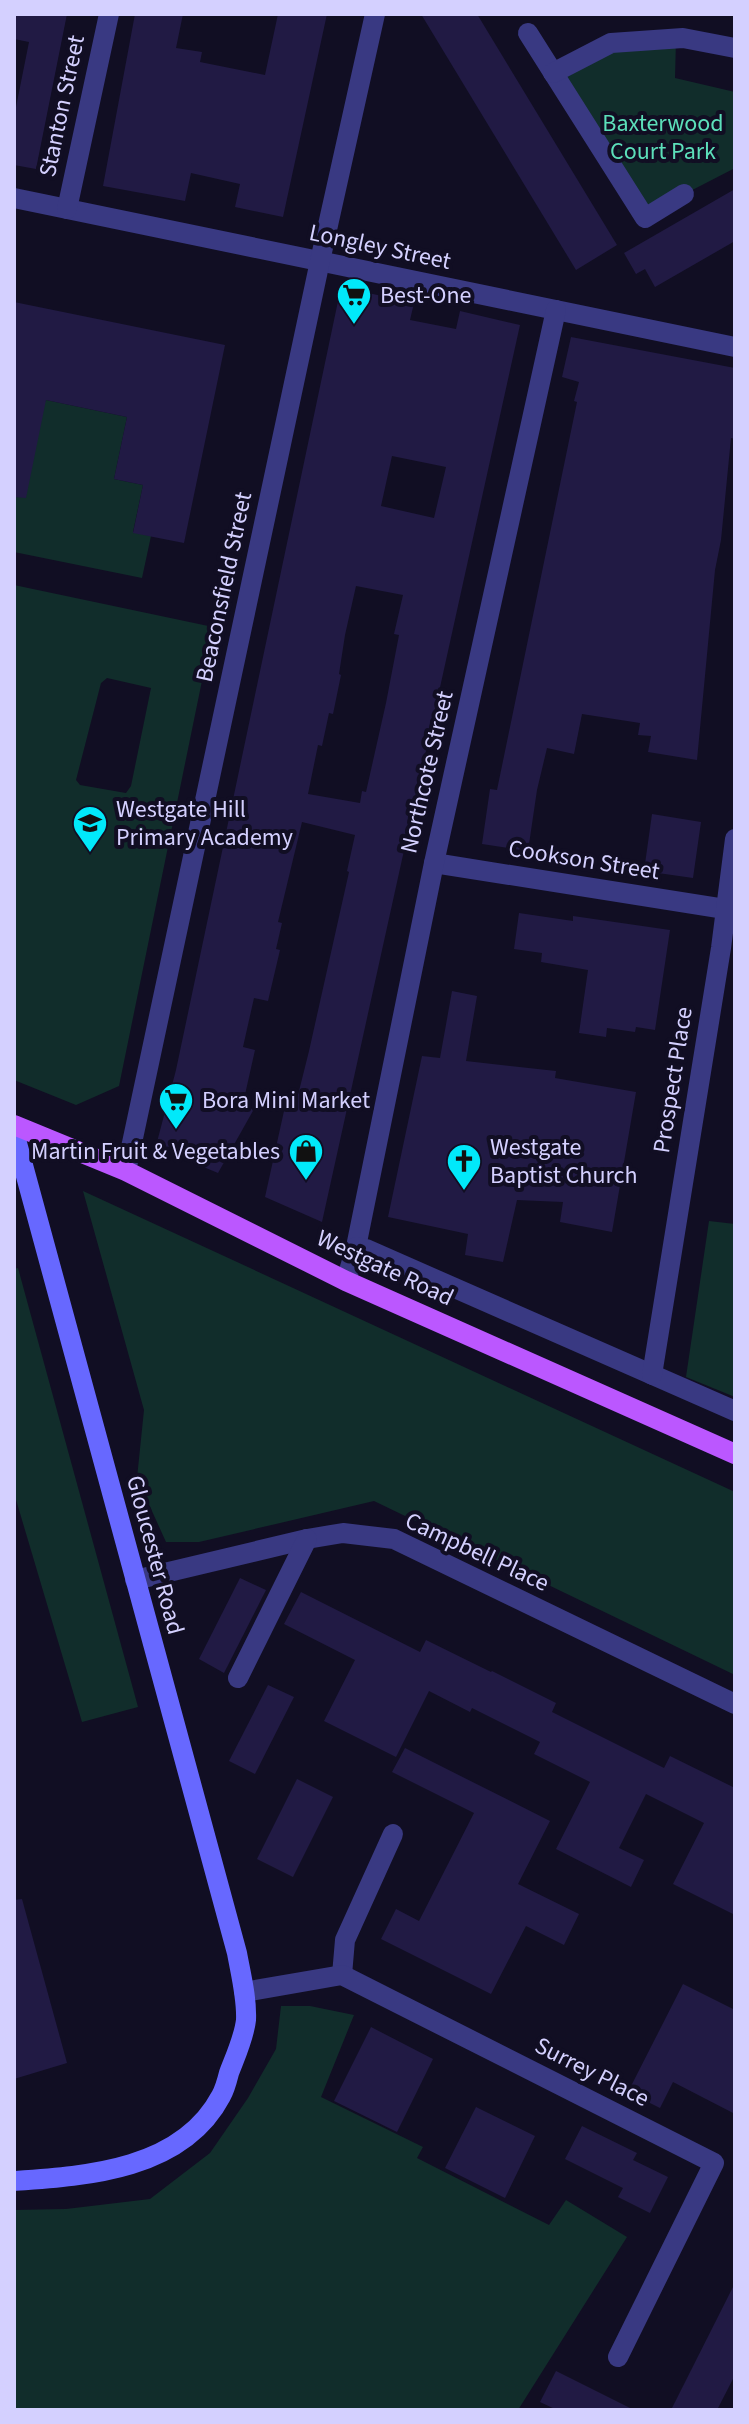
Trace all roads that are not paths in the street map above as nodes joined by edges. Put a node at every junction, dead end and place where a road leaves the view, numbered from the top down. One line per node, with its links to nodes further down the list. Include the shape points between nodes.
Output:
1 (109, 14): 8 (street, Stanton Street)
2 (375, 14): 9 (street, Beaconsfield Street)
3 (528, 33): 5 (street)
4 (735, 48): 5 (street, via 683,38 611,43)
5 (553, 73): 6 (street, via 645,218)
6 (684, 194)
7 (14, 198): 8 (street, Longley Street)
8 (67, 209): 9 (street, Longley Street)
9 (320, 261): 10 (street, Longley Street); 17 (street, Beaconsfield Street)
10 (556, 310): 11 (street, Longley Street); 13 (street, Northcote Street)
11 (735, 347)
12 (735, 839): 14 (street, Prospect Place)
13 (434, 863): 14 (street, Cookson Street); 18 (street, Northcote Street)
14 (725, 909): 20 (street, Prospect Place)
15 (14, 1125): 17 (main road, Westgate Road)
16 (14, 1132): 24 (street, Gloucester Road)
17 (126, 1171): 19 (main road, Westgate Road)
18 (356, 1247): 19 (street, Northcote Street); 20 (street)
19 (346, 1281): 22 (main road, Westgate Road)
20 (652, 1375): 21 (street)
21 (735, 1411)
22 (735, 1454)
23 (307, 1539): 24 (street, Campbell Place); 25 (street); 26 (street, Campbell Place, via 343,1533 394,1539)
24 (135, 1580): 29 (street, Gloucester Road)
25 (238, 1678)
26 (735, 1704)
27 (393, 1834): 28 (street, via 345,1940)
28 (342, 1975): 29 (street); 31 (street, Surrey Place, via 714,2163)
29 (244, 1992): 30 (street, Gloucester Road, via 246,2022 221,2097 175,2146 104,2172)
30 (14, 2181)
31 (618, 2357)

